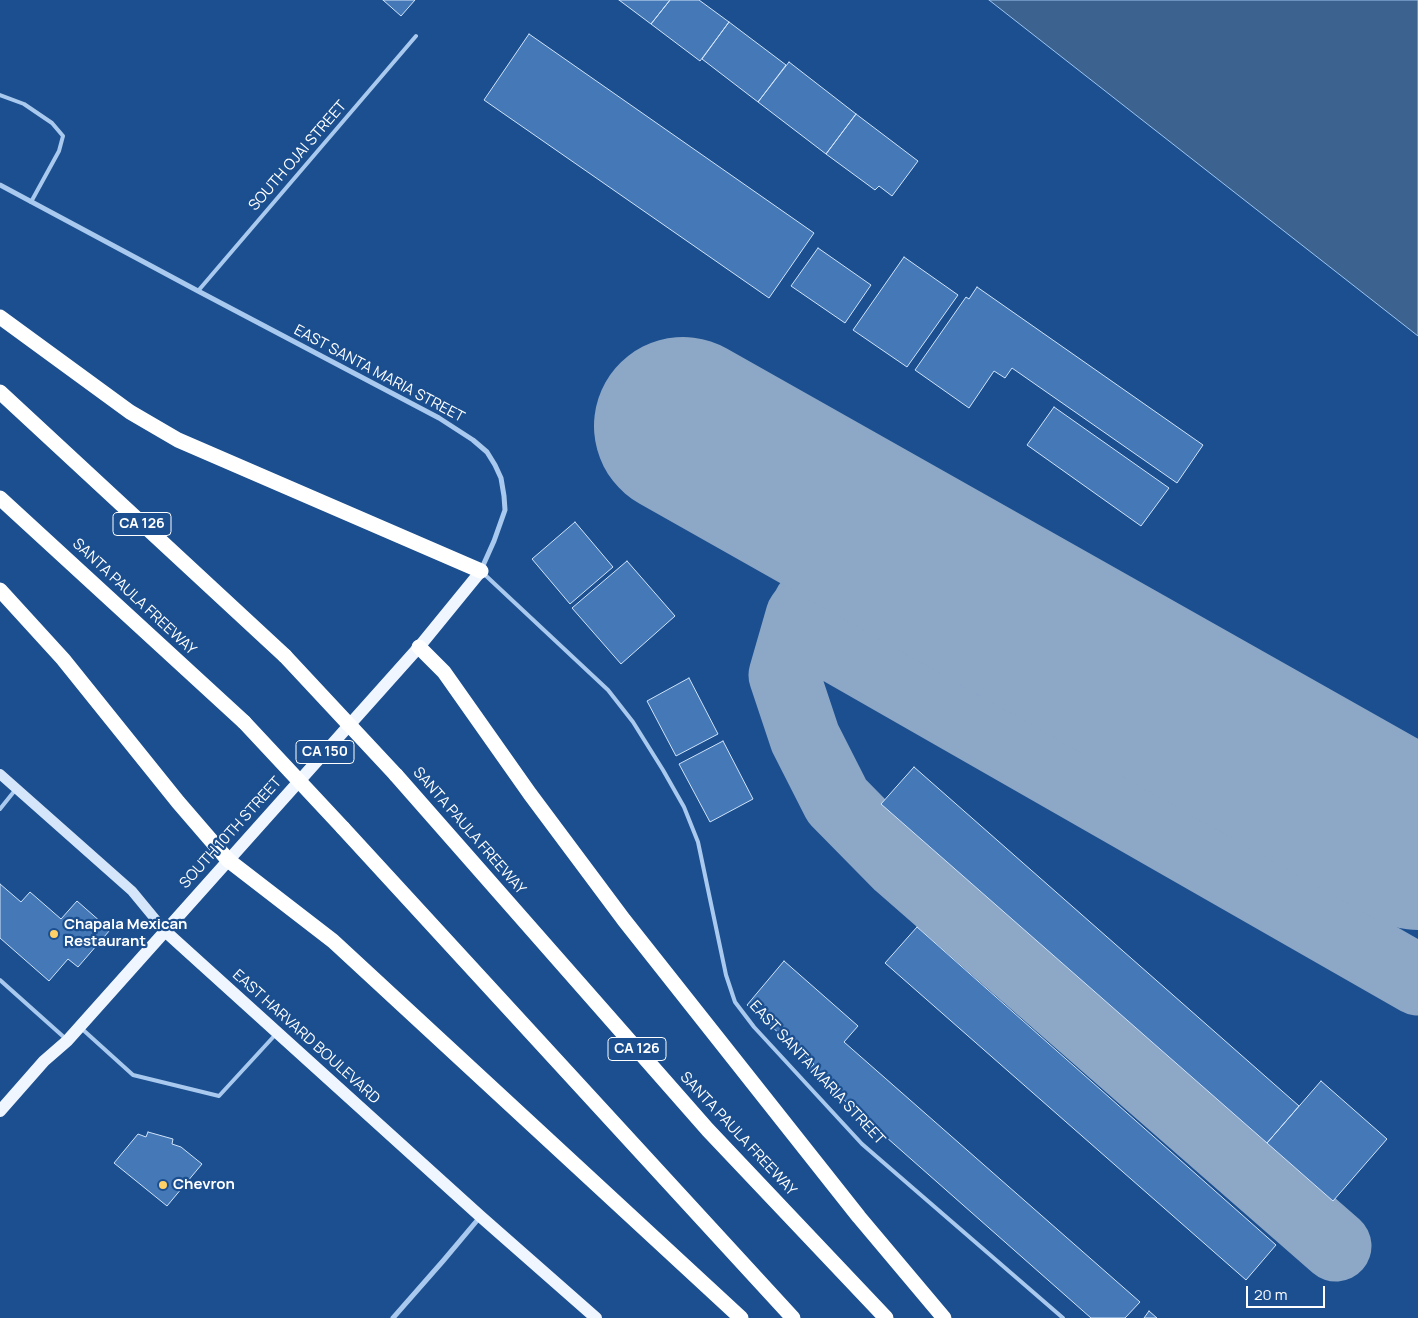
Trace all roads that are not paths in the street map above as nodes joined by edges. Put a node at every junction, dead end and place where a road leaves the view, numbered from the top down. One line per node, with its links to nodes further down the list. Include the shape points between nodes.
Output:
1 (416, 36): 5 (lane, SOUTH OJAI STREET)
2 (0, 95): 4 (lane, via 24,104 52,122 63,136 59,151)
3 (0, 185): 4 (street, EAST SANTA MARIA STREET)
4 (31, 202): 5 (street, EAST SANTA MARIA STREET)
5 (198, 291): 9 (street, EAST SANTA MARIA STREET, via 439,418 487,452 501,478 505,510)
6 (0, 317): 9 (highway, via 130,412 178,440)
7 (0, 392): 27 (highway, SANTA PAULA FREEWAY / CA 126, bridge, via 285,656 396,775 708,1130)
8 (0, 498): 26 (highway, SANTA PAULA FREEWAY, bridge, via 244,722)
9 (481, 570): 11 (main road, SOUTH 10TH STREET / CA 150); 29 (lane, EAST SANTA MARIA STREET, via 608,690 663,770 684,807 698,842 726,975 735,1002 754,1027 862,1144)
10 (0, 590): 15 (highway, via 64,659)
11 (419, 647): 15 (main road, SOUTH 10TH STREET / CA 150); 28 (highway, via 444,672 624,920 859,1217)
12 (0, 774): 13 (main road, EAST HARVARD BOULEVARD)
13 (17, 788): 14 (lane); 16 (main road, EAST HARVARD BOULEVARD, via 132,891)
14 (0, 809)
15 (228, 860): 16 (main road, SOUTH 10TH STREET / CA 150); 25 (highway, via 333,941)
16 (165, 931): 18 (main road, SOUTH 10TH STREET / CA 150); 19 (main road, EAST HARVARD BOULEVARD)
17 (0, 980): 20 (lane)
18 (80, 1027): 19 (lane, via 133,1075 219,1096); 20 (main road, SOUTH 10TH STREET / CA 150)
19 (277, 1032): 22 (main road, EAST HARVARD BOULEVARD)
20 (67, 1041): 21 (main road, SOUTH 10TH STREET / CA 150, via 44,1061)
21 (0, 1111)
22 (480, 1216): 23 (street); 24 (main road, EAST HARVARD BOULEVARD)
23 (393, 1318)
24 (596, 1318)
25 (741, 1318)
26 (793, 1318)
27 (886, 1318)
28 (944, 1318)
29 (1064, 1318)

